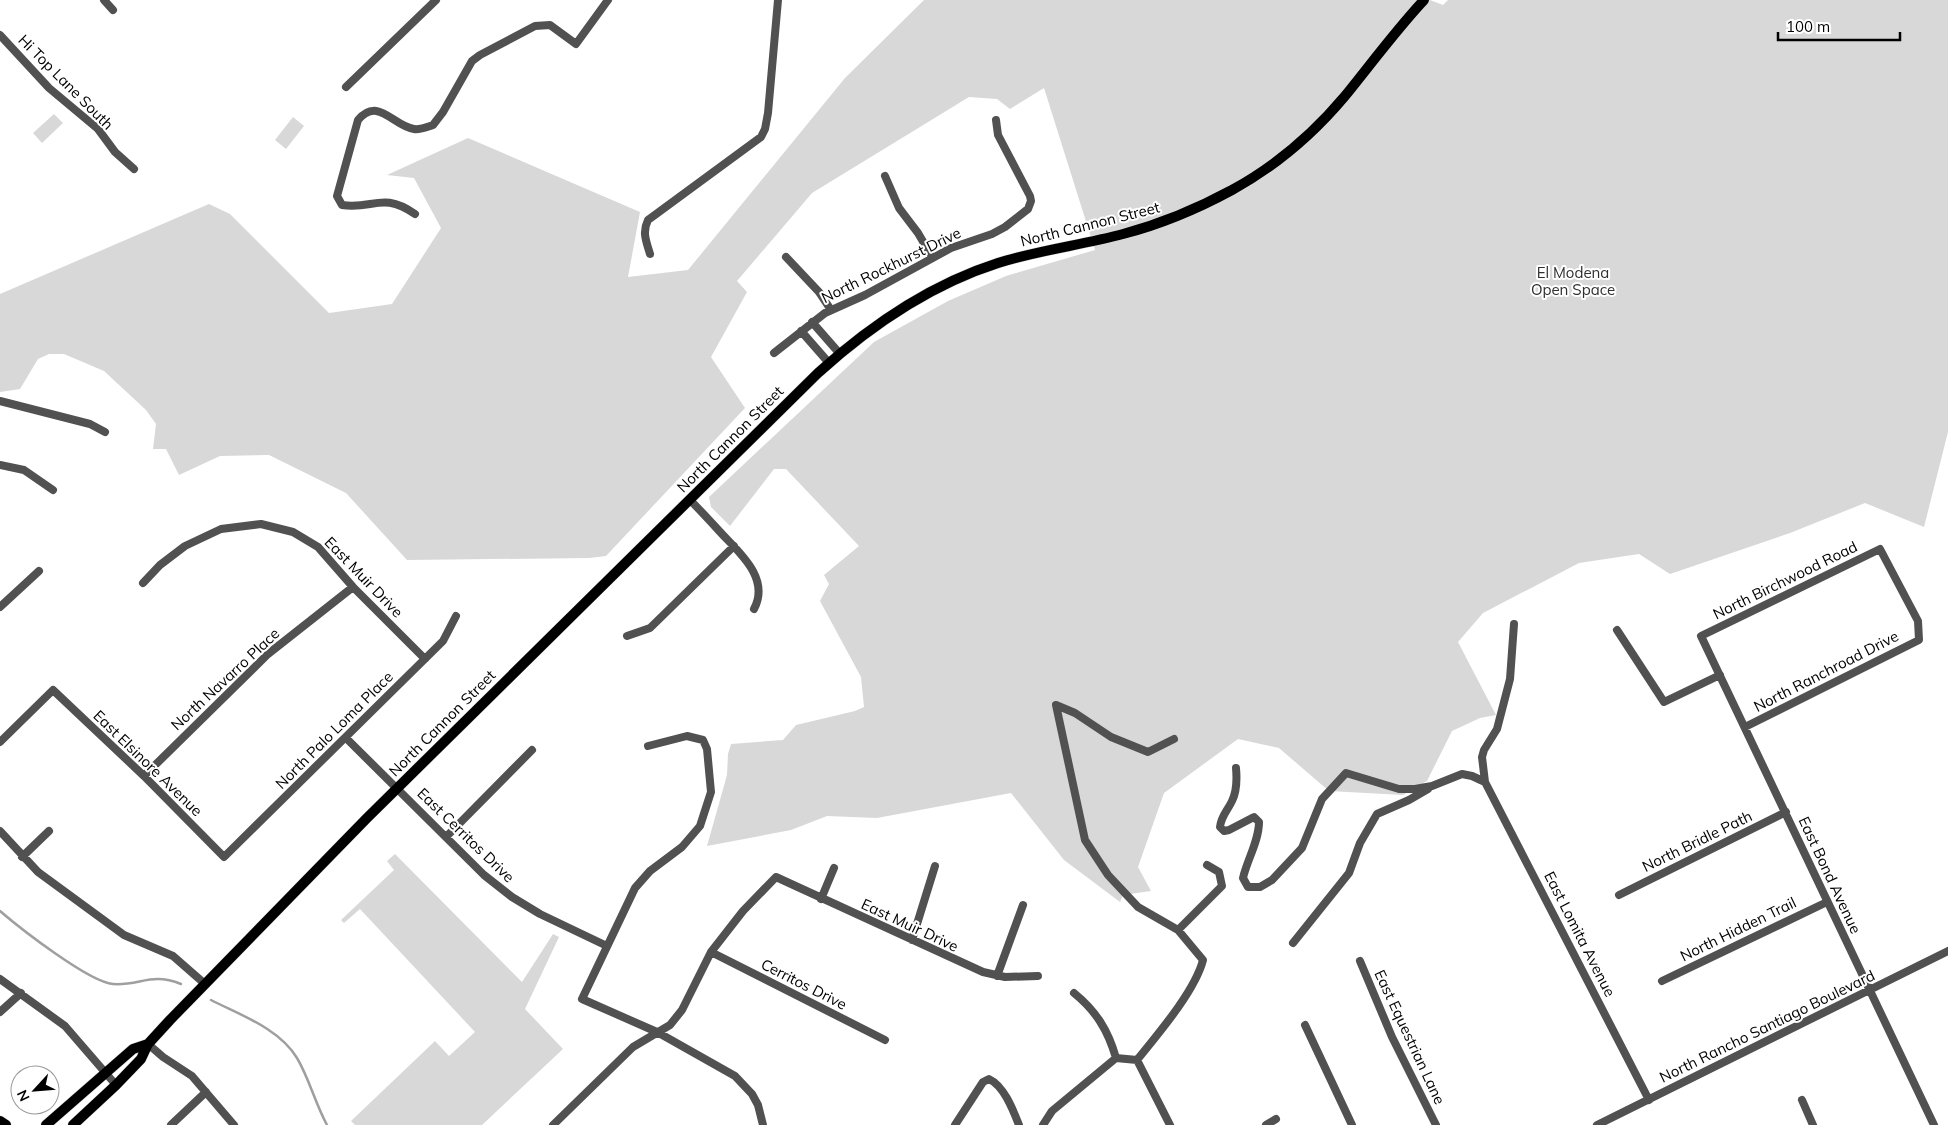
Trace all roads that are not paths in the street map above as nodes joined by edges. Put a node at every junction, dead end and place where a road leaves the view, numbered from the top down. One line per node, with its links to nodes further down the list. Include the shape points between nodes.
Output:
1 (104, 0): 6 (street)
2 (436, 0): 8 (street)
3 (608, 0): 12 (street, via 576,44 550,25 535,26 480,54 472,61 433,125 414,129 383,112 363,114 358,120 337,196 342,205 383,201 404,206)
4 (778, 0): 13 (street, via 768,113 761,137 648,220 644,235)
5 (1424, 0): 20 (main road, North Cannon Street, via 1324,119 1284,154 1233,189 1148,227 1014,258 976,271 888,316)
6 (113, 10)
7 (0, 35): 10 (street, Hi Top Lane South, via 49,88 98,129 115,152)
8 (346, 87)
9 (996, 120): 14 (street, North Rockhurst Drive, via 998,135 1031,201 1026,211 1005,227)
10 (134, 169)
11 (885, 176): 14 (street, via 899,208)
12 (415, 214)
13 (650, 254)
14 (932, 257): 16 (street, North Rockhurst Drive, via 865,295)
15 (786, 258): 16 (street, via 819,292)
16 (831, 310): 17 (street, North Rockhurst Drive)
17 (812, 322): 18 (street, North Rockhurst Drive); 20 (street, North Rockhurst Drive)
18 (801, 331): 19 (street, North Rockhurst Drive); 21 (street)
19 (774, 353)
20 (840, 354): 21 (main road, North Cannon Street)
21 (829, 363): 26 (main road, North Cannon Street)
22 (0, 401): 23 (street, via 90,424)
23 (105, 432)
24 (0, 464): 25 (street, via 24,470)
25 (53, 490)
26 (690, 500): 27 (street); 51 (main road, North Cannon Street)
27 (734, 546): 32 (street, via 751,566 758,584 759,598); 36 (street, via 650,628)
28 (38, 571): 31 (street)
29 (143, 583): 30 (street, East Muir Drive, via 185,546 221,529 261,524 294,532 318,547)
30 (353, 587): 39 (street, East Muir Drive); 48 (street, North Navarro Place, via 268,654)
31 (0, 607)
32 (754, 609)
33 (456, 616): 39 (street, North Palo Loma Place, via 443,641)
34 (1514, 624): 49 (street, via 1510,679 1497,729 1482,757)
35 (1617, 630): 40 (street, via 1664,702)
36 (627, 636)
37 (1701, 636): 38 (street, North Birchwood Road, via 1880,549 1918,621); 40 (street, East Bond Avenue)
38 (1919, 640): 41 (street, North Ranchroad Drive)
39 (425, 659): 42 (street, North Palo Loma Place)
40 (1720, 675): 41 (street, East Bond Avenue)
41 (1745, 727): 52 (street, East Bond Avenue)
42 (346, 738): 51 (street, East Cerritos Drive); 57 (street, North Palo Loma Place)
43 (1174, 739): 65 (street, via 1148,752 1111,737 1075,713 1056,705 1085,840 1108,875 1138,907)
44 (0, 742): 48 (street, East Elsinore Avenue, via 53,690)
45 (648, 746): 68 (street, via 687,736 703,740 707,749 711,792 700,826 682,847 650,871 635,888)
46 (532, 750): 55 (street)
47 (1236, 768): 50 (street, via 1237,783 1220,826 1224,831 1229,830 1254,817 1260,822 1243,878 1248,887 1260,888 1272,880 1302,848 1322,799 1346,773 1399,789)
48 (144, 776): 57 (street, East Elsinore Avenue)
49 (1485, 782): 50 (street, via 1462,774); 90 (street, East Lomita Avenue)
50 (1432, 786): 67 (street, via 1377,814 1360,843 1349,873)
51 (397, 788): 55 (street, East Cerritos Drive); 76 (main road, North Cannon Street)
52 (1786, 812): 61 (street, North Bridle Path); 63 (street, East Bond Avenue)
53 (0, 831): 56 (street)
54 (49, 831): 56 (street)
55 (446, 837): 68 (street, East Cerritos Drive, via 484,875 512,897)
56 (22, 857): 76 (street, via 124,935 172,956)
57 (224, 857)
58 (1207, 865): 65 (street, via 1219,872 1222,886)
59 (935, 866): 66 (street)
60 (834, 868): 62 (street)
61 (1619, 895)
62 (821, 899): 66 (street, East Muir Drive); 70 (street, East Muir Drive, via 776,877)
63 (1827, 902): 75 (street, North Hidden Trail); 77 (street, East Bond Avenue)
64 (1023, 906): 72 (street)
65 (1178, 930): 86 (street, via 1202,960 1200,971 1169,1020)
66 (912, 940): 72 (street, East Muir Drive)
67 (1293, 943)
68 (607, 946): 82 (street, via 582,999)
69 (1948, 951): 77 (street, North Rancho Santiago Boulevard)
70 (710, 952): 82 (street, via 682,1010 670,1025); 83 (street, Cerritos Drive)
71 (1360, 961): 107 (street, East Equestrian Lane, via 1392,1037)
72 (997, 976): 73 (street, East Muir Drive)
73 (1038, 976)
74 (0, 979): 78 (street)
75 (1662, 981)
76 (205, 984): 84 (main road, North Cannon Street)
77 (1869, 992): 90 (street, North Rancho Santiago Boulevard); 110 (street, East Bond Avenue)
78 (21, 993): 80 (street); 87 (street, via 65,1026)
79 (1074, 993): 85 (street, via 1101,1020)
80 (0, 1012)
81 (1305, 1025): 106 (street)
82 (657, 1032): 99 (street, via 634,1047); 100 (street, via 735,1076 752,1094)
83 (885, 1040)
84 (148, 1044): 87 (main road, North Cannon Street, via 133,1049); 88 (main road, North Cannon Street, via 141,1059); 89 (street, via 192,1076)
85 (1116, 1058): 86 (street); 103 (street, via 1052,1111)
86 (1137, 1060): 104 (street)
87 (106, 1073): 88 (street); 95 (main road, North Cannon Street)
88 (116, 1084): 96 (main road, North Cannon Street)
89 (206, 1092): 97 (street); 98 (street)
90 (1649, 1100): 108 (street, North Rancho Santiago Boulevard)
91 (1802, 1100): 109 (street)
92 (1276, 1120): 105 (street)
93 (0, 1121): 94 (main road)
94 (6, 1125)
95 (46, 1125)
96 (73, 1125)
97 (171, 1125)
98 (234, 1125)
99 (553, 1125)
100 (763, 1125)
101 (955, 1125): 102 (street, via 983,1082 989,1079 996,1083)
102 (1019, 1125)
103 (1043, 1125)
104 (1170, 1125)
105 (1266, 1125)
106 (1352, 1125)
107 (1436, 1125)
108 (1597, 1125)
109 (1813, 1125)
110 (1934, 1125)

